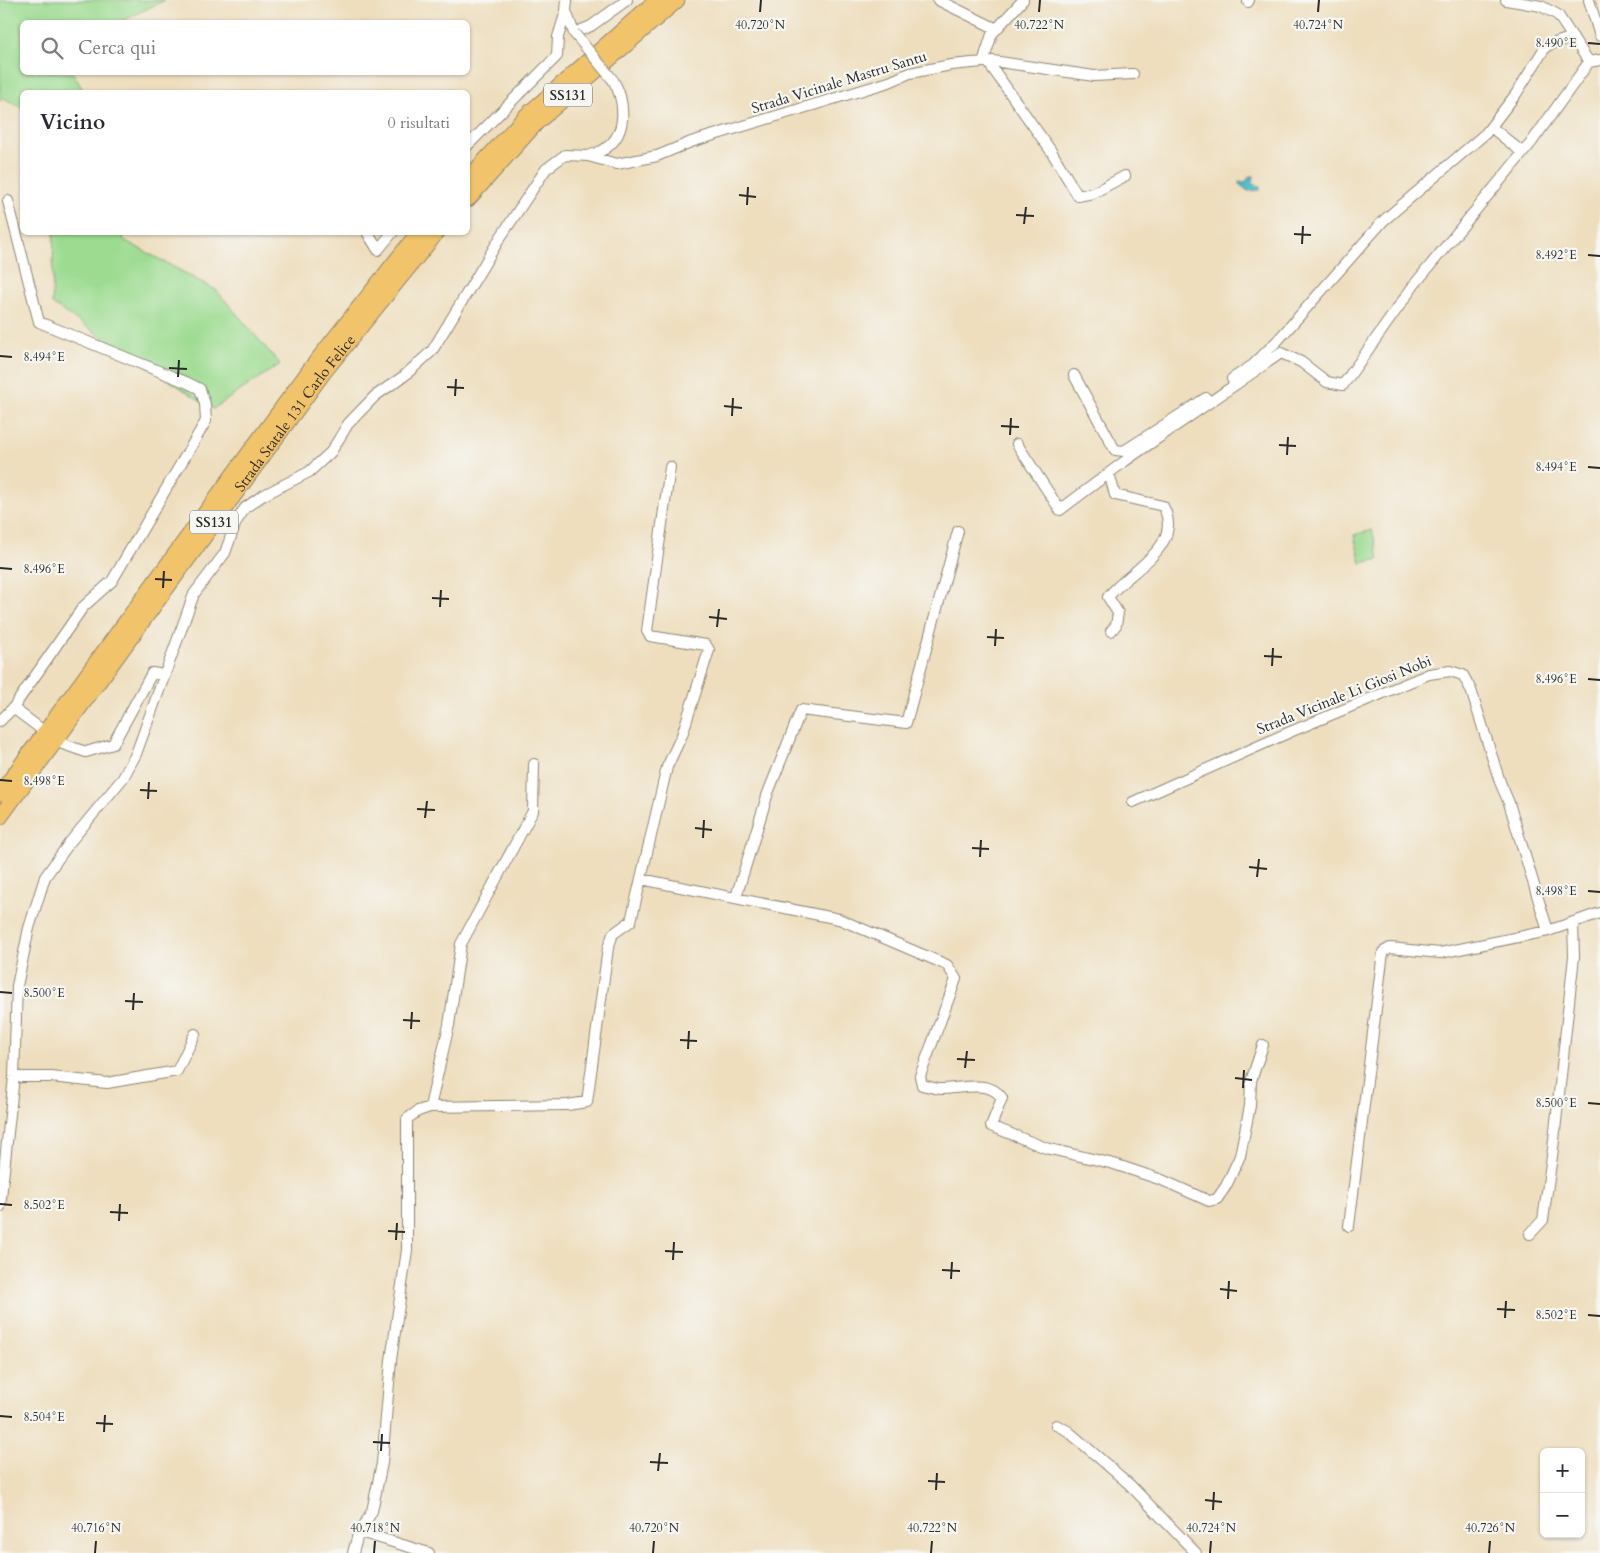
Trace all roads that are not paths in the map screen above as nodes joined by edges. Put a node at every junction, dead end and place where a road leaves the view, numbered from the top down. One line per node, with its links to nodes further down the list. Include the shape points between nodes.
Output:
1 (627, 0): 10 (street, via 591,26)
2 (656, 0): 21 (highway, SS131, via 527,115)
3 (677, 0): 22 (highway, SS131, via 537,122)
4 (938, 0): 9 (street)
5 (1023, 0): 9 (street)
6 (1506, 0): 12 (street, via 1541,6 1558,15)
7 (1589, 0): 11 (street)
8 (566, 5): 10 (street); 17 (street, via 557,56)
9 (997, 29): 14 (street, via 992,34)
10 (574, 33): 19 (street, bridge, via 613,80 621,93 623,109 619,130 607,148)
11 (1600, 36)
12 (1573, 37): 13 (street); 16 (street, via 1546,46)
13 (1595, 61): 18 (street)
14 (986, 62): 15 (street, Strada Vicinale Mastru Santu, via 1094,76); 19 (street, Strada Vicinale Mastru Santu, via 910,73 691,142 657,156 617,164); 20 (street, via 1052,151 1078,196 1093,193)
15 (1133, 74)
16 (1491, 127): 18 (street); 28 (street, via 1383,221 1253,364 1124,451 1115,450)
17 (470, 143)
18 (1523, 153): 31 (street, via 1414,285 1343,385 1327,382 1301,362 1281,354)
19 (588, 156): 34 (street, via 565,155 546,169 432,351 375,396 348,424 331,452 309,472 245,508 236,522 225,553 194,594)
20 (1125, 176)
21 (470, 178)
22 (470, 197)
23 (8, 201): 35 (street, via 39,322 200,389 206,421 112,581 83,607)
24 (368, 235): 25 (street, via 378,250)
25 (390, 235)
26 (417, 235): 40 (highway, Strada Statale 131 Carlo Felice / SS131, via 312,367)
27 (435, 235): 42 (highway, Strada Statale 131 Carlo Felice / SS131, via 323,373)
28 (1074, 375)
29 (1017, 444): 31 (street, via 1060,510)
30 (670, 466): 43 (street, via 647,631 650,636 706,645 709,650 682,735 667,767)
31 (1109, 473): 33 (street, via 1115,495 1162,506 1169,518 1165,541 1157,552 1108,597 1118,613)
32 (958, 531): 44 (street, via 906,723 801,710 768,793)
33 (1111, 631)
34 (165, 674): 38 (street, via 152,673 113,744 86,752); 50 (street, via 136,754 123,778 45,877 29,928 17,986)
35 (14, 708): 36 (street); 37 (street)
36 (0, 721)
37 (41, 729)
38 (60, 743)
39 (534, 764): 51 (street, via 533,811 461,944 449,1025)
40 (0, 794)
41 (1133, 802): 47 (street, Strada Vicinale Li Giosi Nobi, via 1429,674 1450,671 1463,675 1509,802)
42 (0, 817)
43 (641, 879): 44 (street); 51 (street, via 631,920 612,934 608,948 587,1102)
44 (736, 897): 49 (street, via 840,919 947,966 956,979 920,1076 922,1085 941,1089 981,1086 1002,1098 991,1126 1046,1148 1154,1177 1209,1201 1217,1199 1226,1186 1240,1156 1250,1106 1251,1081)
45 (1600, 913): 46 (street)
46 (1572, 922): 47 (street); 54 (street, via 1574,956 1553,1149 1543,1220)
47 (1548, 931): 53 (street, via 1440,953 1390,948 1383,952)
48 (195, 1034): 50 (street, via 177,1071 107,1083)
49 (1263, 1045)
50 (14, 1077): 52 (street)
51 (430, 1107): 56 (street, via 407,1119 407,1250 391,1360 382,1463 372,1511)
52 (0, 1207)
53 (1349, 1226)
54 (1530, 1234)
55 (1056, 1425): 59 (street, via 1129,1484)
56 (360, 1532): 57 (street); 58 (street)
57 (353, 1553)
58 (429, 1553)
59 (1196, 1553)

